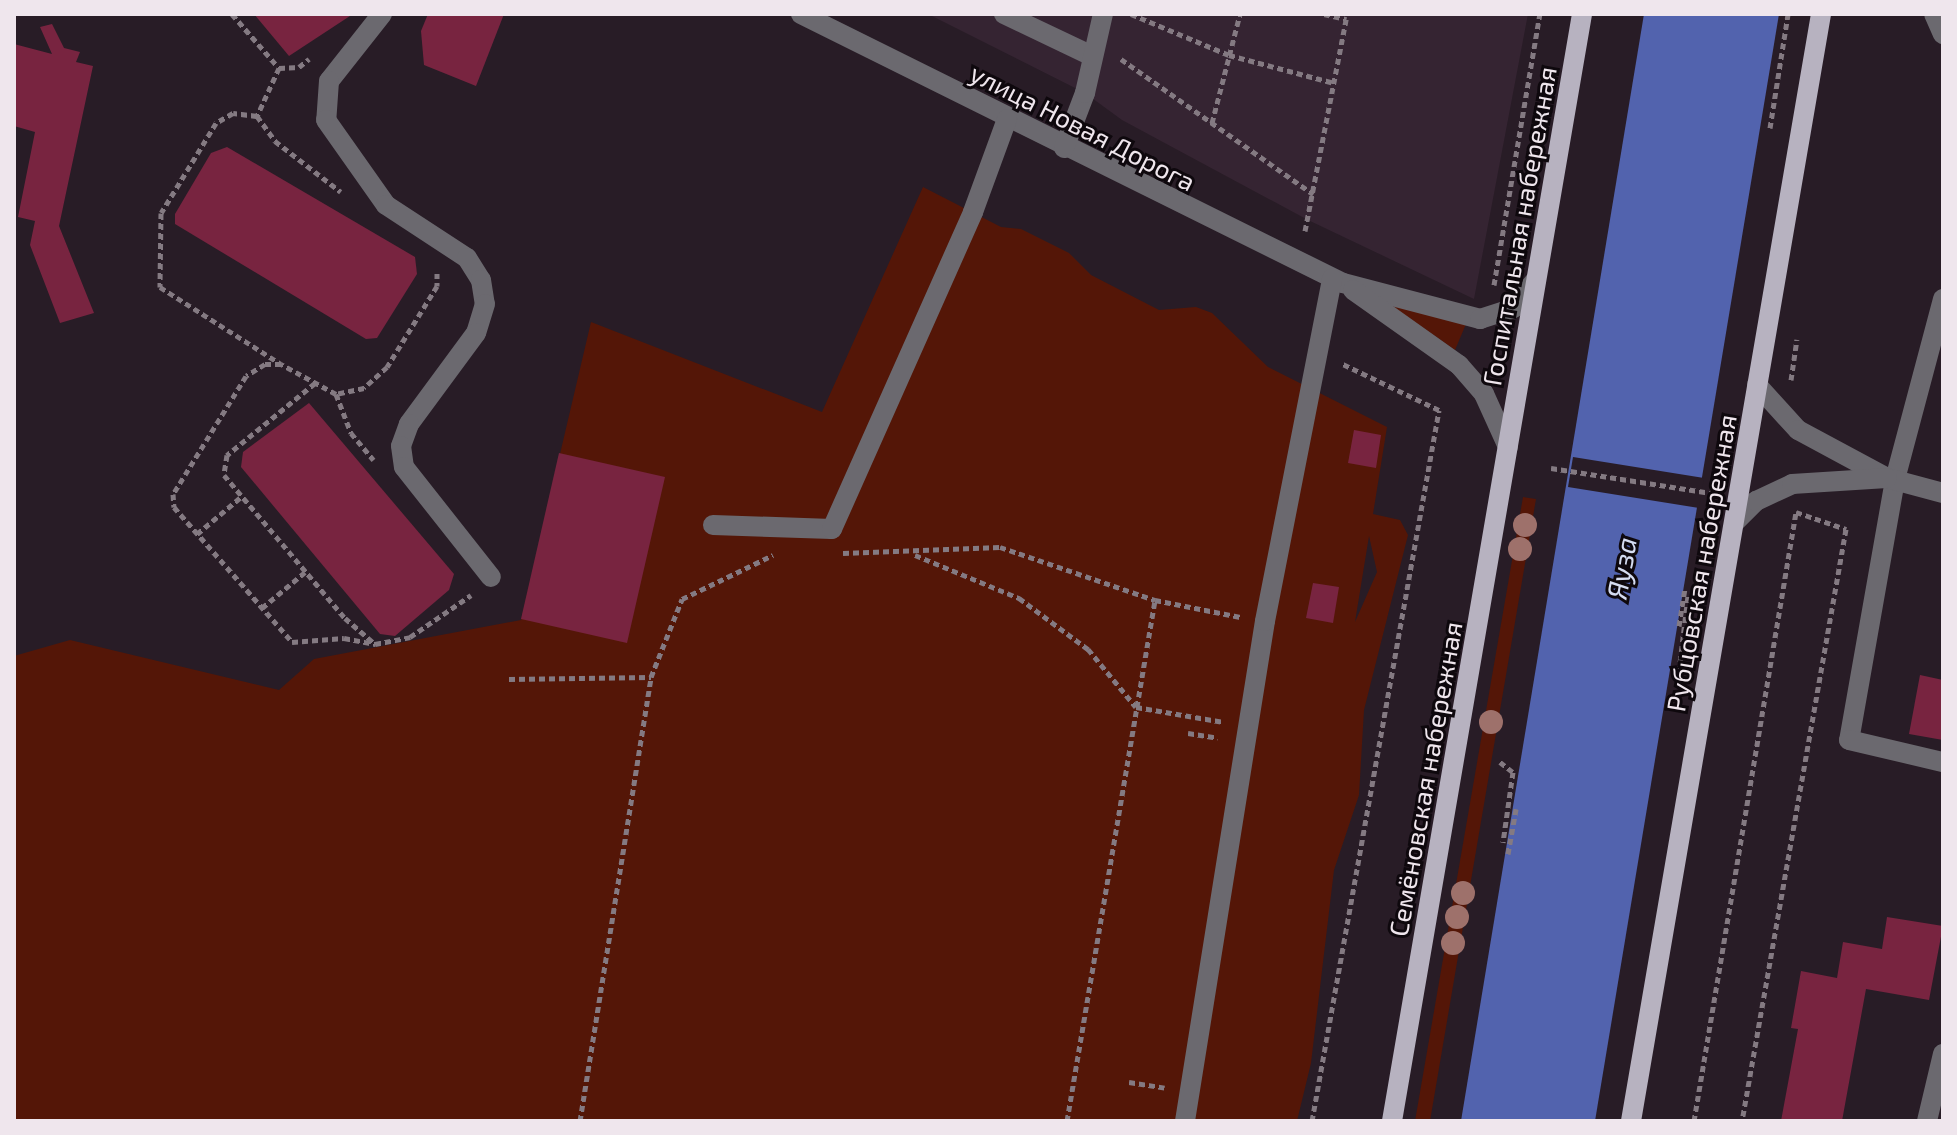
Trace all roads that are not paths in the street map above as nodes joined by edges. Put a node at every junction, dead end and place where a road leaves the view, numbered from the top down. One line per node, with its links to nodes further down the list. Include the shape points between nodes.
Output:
1 (382, 14): 21 (street, via 329,81 326,120 386,205 467,258 481,280 485,304 476,333 409,424 401,446 404,467)
2 (801, 14): 10 (street, улица Новая Дорога)
3 (1004, 14): 9 (street)
4 (1103, 14): 9 (street)
5 (1582, 14): 13 (main road, Госпитальная набережная)
6 (1821, 14): 15 (main road, Рубцовская набережная)
7 (1934, 14): 8 (street)
8 (1943, 34)
9 (1092, 48): 11 (street, via 1085,93)
10 (1007, 119): 11 (street, улица Новая Дорога); 20 (street, via 973,212 832,529)
11 (1064, 148): 12 (street, улица Новая Дорога)
12 (1338, 280): 13 (street, улица Новая Дорога, via 1480,319 1513,308); 16 (street, улица Новая Дорога, via 1459,365 1484,394); 24 (street, via 1318,353 1265,621)
13 (1536, 280): 16 (main road, Госпитальная набережная)
14 (1943, 299): 17 (street)
15 (1757, 385): 17 (street, via 1798,430); 19 (main road, Рубцовская набережная)
16 (1508, 447): 25 (main road, Семёновская набережная)
17 (1891, 479): 18 (street); 19 (street, via 1792,484 1756,501); 22 (street, via 1849,740)
18 (1943, 493)
19 (1735, 522): 26 (main road, Рубцовская набережная)
20 (713, 525)
21 (491, 577)
22 (1943, 762)
23 (1943, 1053): 27 (street)
24 (1185, 1121)
25 (1392, 1121)
26 (1631, 1121)
27 (1927, 1121)

